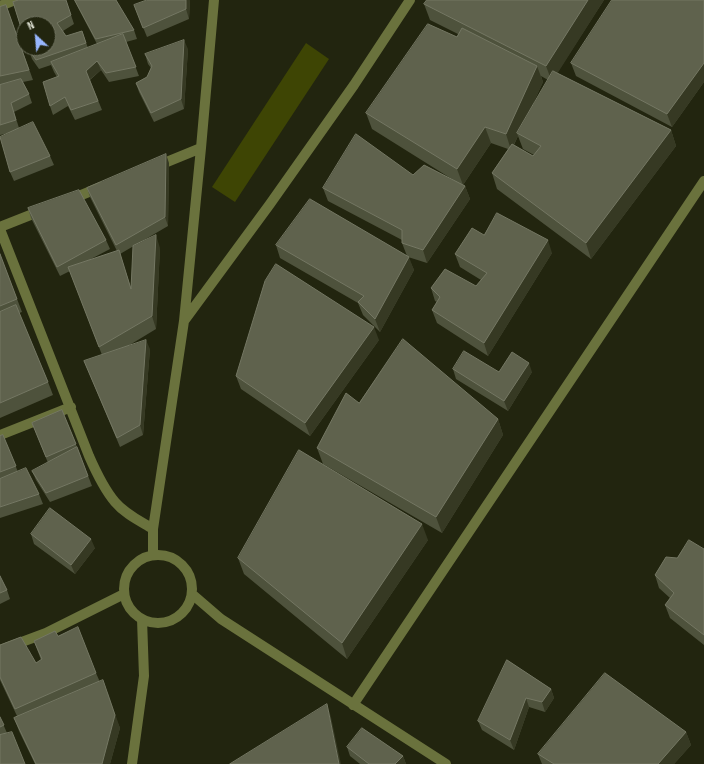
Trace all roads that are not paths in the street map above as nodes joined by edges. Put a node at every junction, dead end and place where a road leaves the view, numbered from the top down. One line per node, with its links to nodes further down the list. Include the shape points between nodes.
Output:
1 (15, 0): 4 (street)
2 (214, 0): 5 (street)
3 (410, 0): 10 (street, via 350,91)
4 (0, 6)
5 (201, 148): 6 (street); 10 (street)
6 (151, 168)
7 (704, 181): 19 (street)
8 (108, 185): 9 (street)
9 (0, 228): 11 (street)
10 (184, 321): 13 (street)
11 (71, 407): 12 (street); 13 (street, via 94,467 115,502)
12 (0, 435)
13 (153, 529): 14 (street)
14 (152, 555): 15 (street, via 136,562 126,577); 16 (street, via 168,556 182,564 190,578)
15 (124, 594): 17 (street, via 130,609); 18 (street, via 46,633)
16 (192, 594): 17 (street, via 186,608 173,619 158,623); 19 (street, via 221,619)
17 (142, 619): 20 (street, via 144,676)
18 (0, 650)
19 (353, 705): 21 (street)
20 (132, 764)
21 (446, 764)

